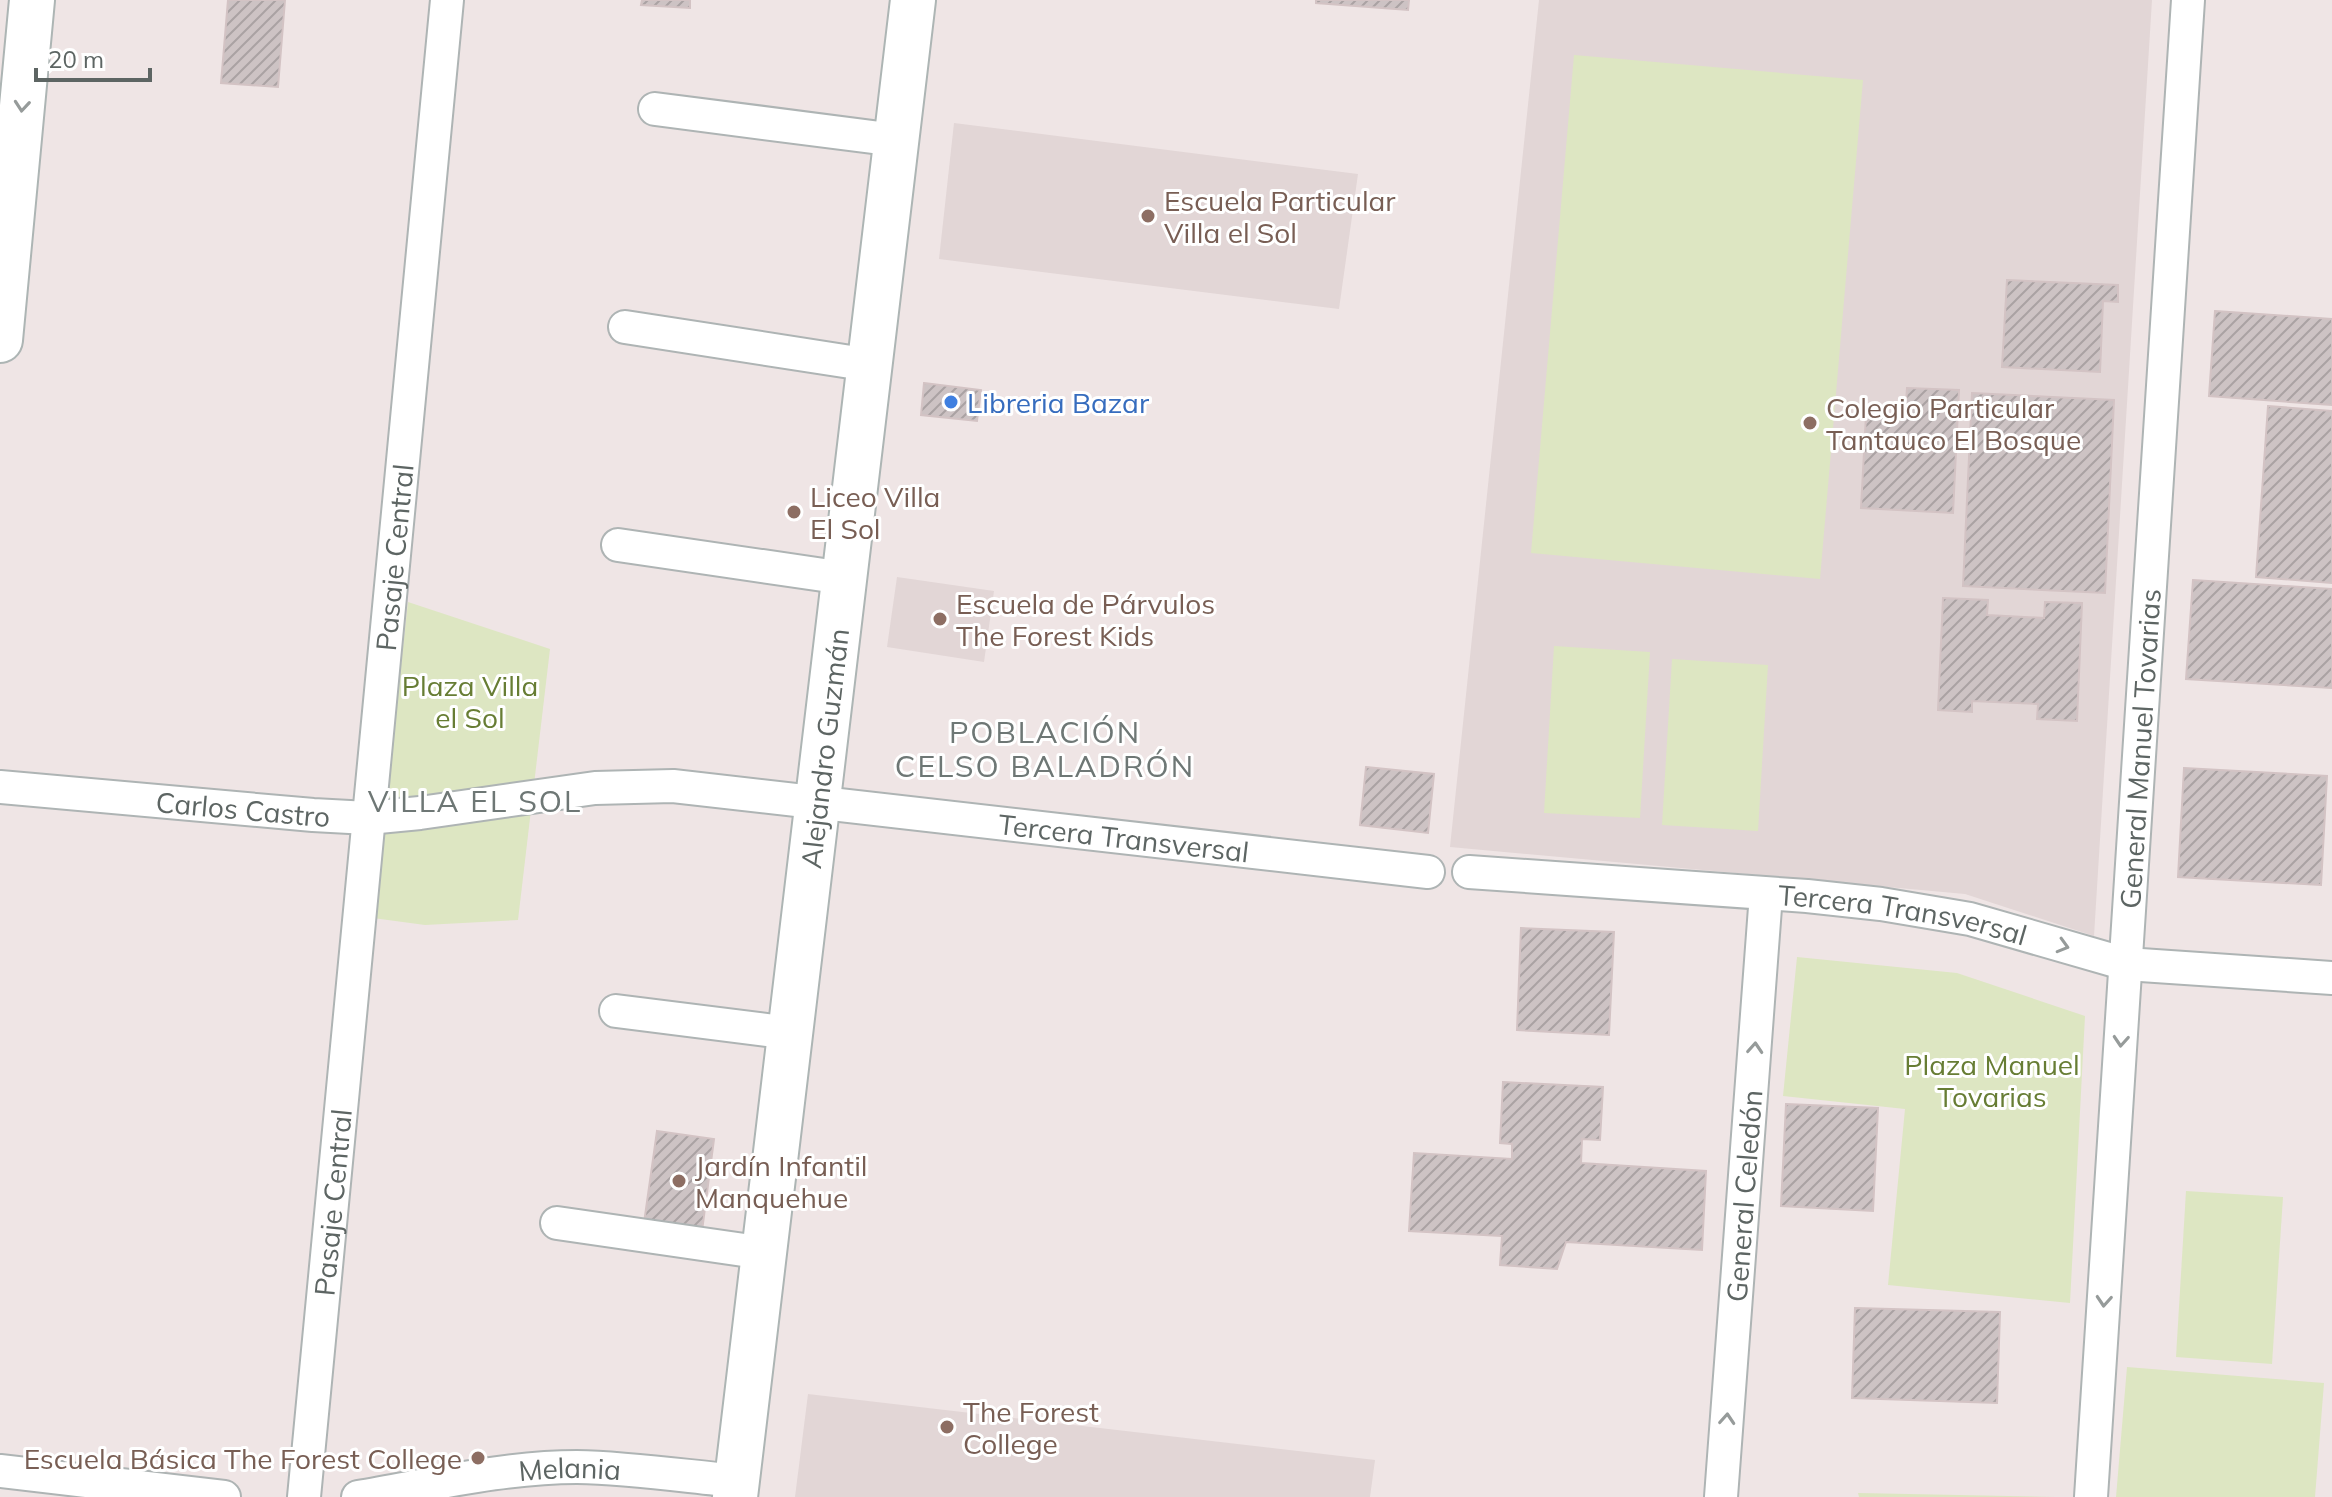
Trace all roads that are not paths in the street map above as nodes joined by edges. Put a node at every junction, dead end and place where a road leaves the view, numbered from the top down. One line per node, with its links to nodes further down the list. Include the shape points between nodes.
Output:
1 (32, 0): 8 (street, one-way to 8)
2 (447, 0): 14 (street, Pasaje Central)
3 (913, 0): 6 (street, Alejandro Guzmán)
4 (2188, 0): 18 (street, General Manuel Tovarias)
5 (655, 109): 6 (street)
6 (896, 140): 9 (street, Alejandro Guzmán)
7 (625, 327): 9 (street)
8 (0, 340)
9 (870, 365): 11 (street, Alejandro Guzmán)
10 (618, 545): 11 (street)
11 (844, 578): 13 (street, Alejandro Guzmán)
12 (0, 787): 14 (street, Carlos Castro)
13 (818, 804): 14 (street, Carlos Castro, via 713,789 633,785); 15 (street, Tercera Transversal); 21 (street, Alejandro Guzmán)
14 (368, 818): 27 (street, Pasaje Central)
15 (1428, 872)
16 (1469, 872): 17 (street, Tercera Transversal)
17 (1766, 894): 18 (street, Tercera Transversal, one-way to 18, via 1881,904 1970,919); 29 (street, General Celedón, one-way to 17)
18 (2126, 964): 19 (street, Tercera Transversal); 30 (street, General Manuel Tovarias, one-way to 30)
19 (2332, 978)
20 (616, 1011): 21 (street)
21 (790, 1033): 23 (street, Alejandro Guzmán)
22 (557, 1223): 23 (street)
23 (764, 1253): 25 (street, Alejandro Guzmán)
24 (0, 1471): 26 (street)
25 (736, 1489): 28 (street, Melania, via 636,1471 577,1467 490,1474)
26 (224, 1497)
27 (304, 1497)
28 (358, 1497)
29 (1721, 1497)
30 (2091, 1497)

